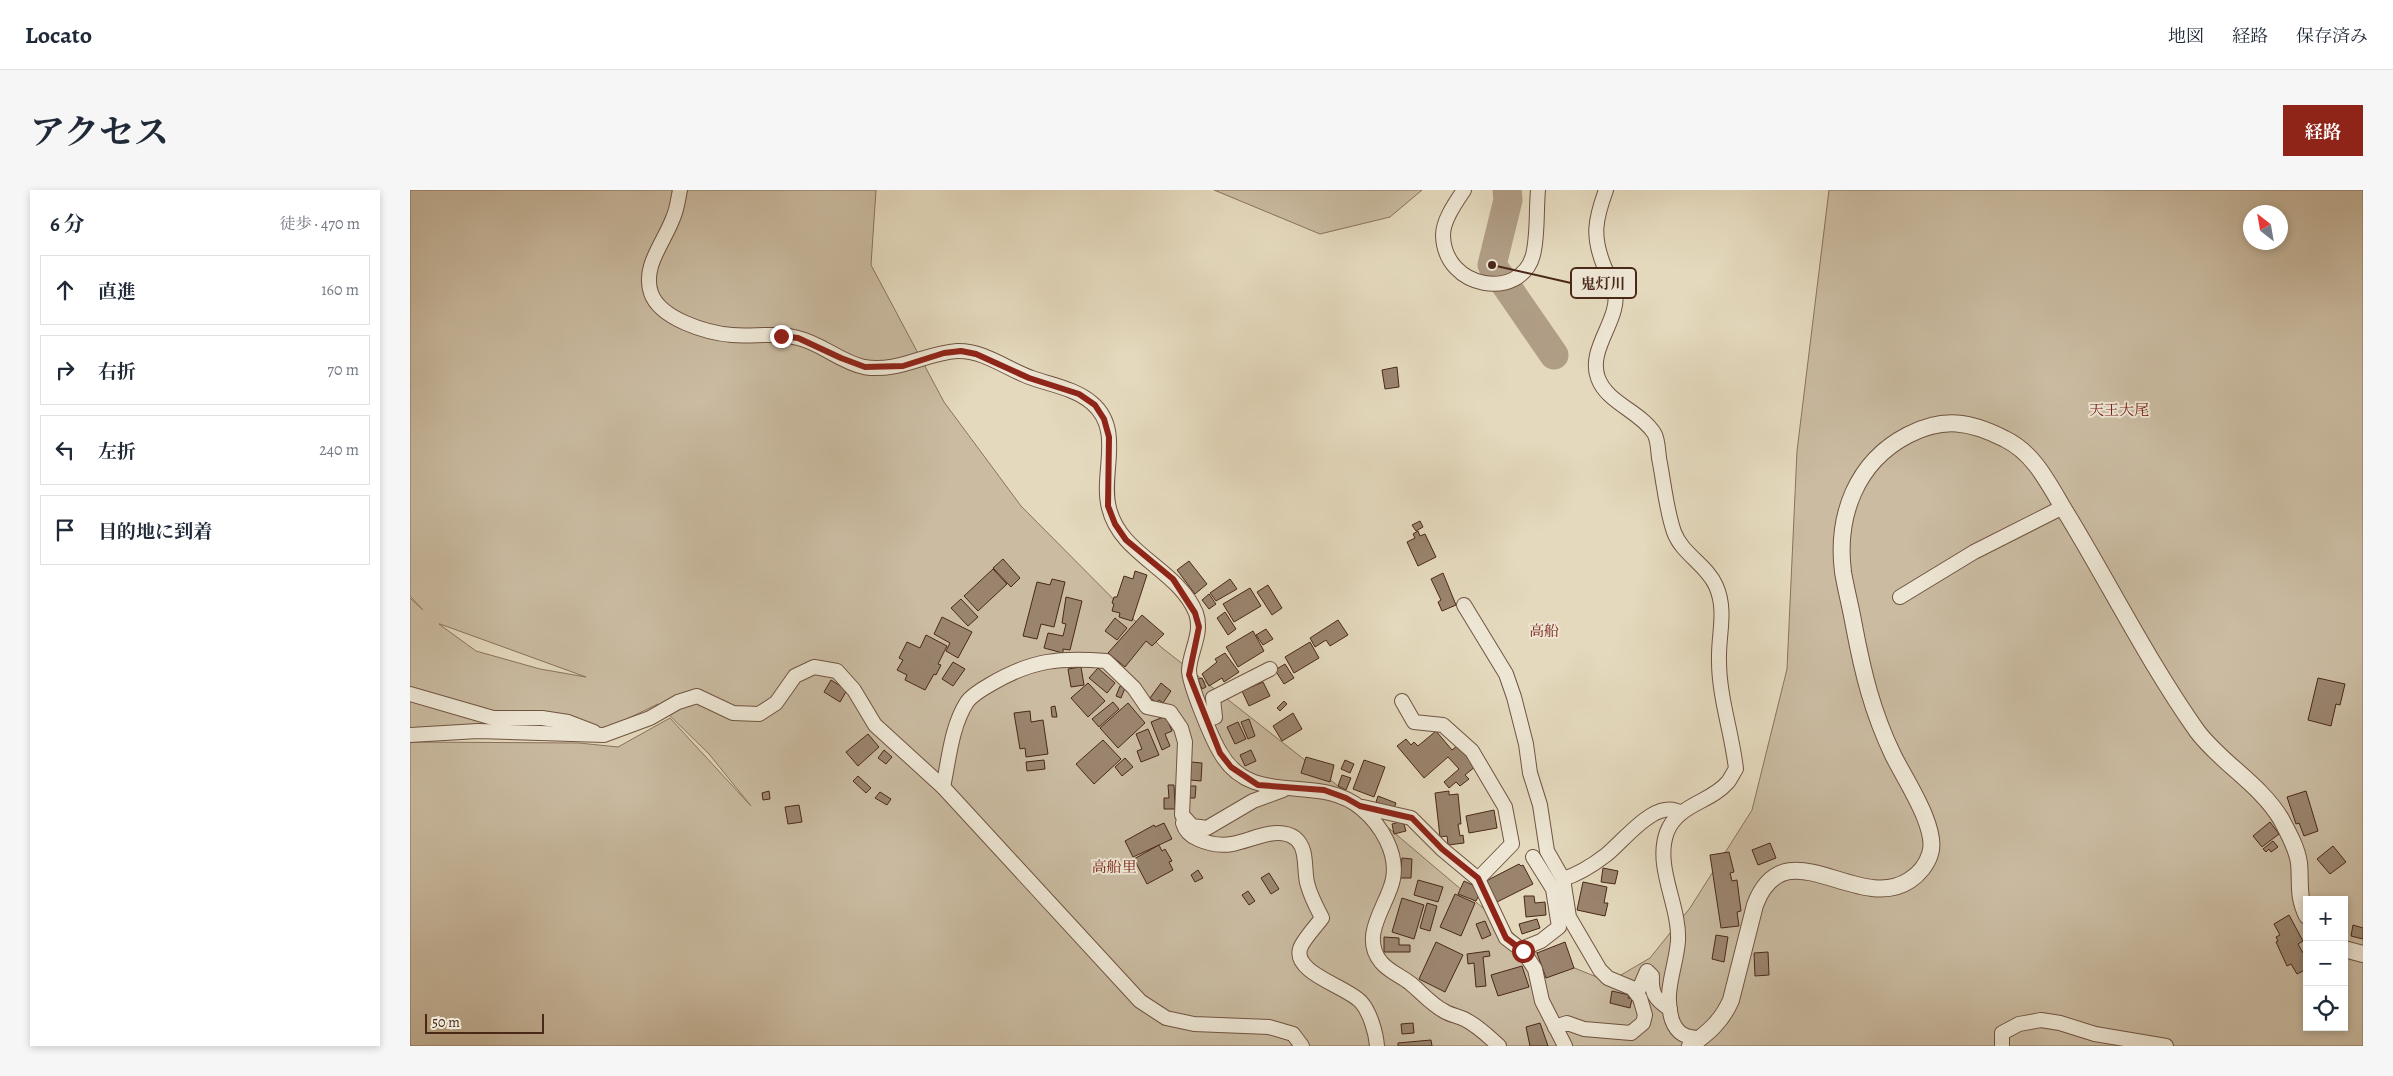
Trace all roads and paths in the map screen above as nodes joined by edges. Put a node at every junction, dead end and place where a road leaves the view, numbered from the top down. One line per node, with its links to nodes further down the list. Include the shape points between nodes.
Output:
1 (680, 190): 11 (street, via 674,218 650,267 649,278 650,292 656,303 687,324 730,335 798,338 865,367 903,366 961,351 1079,394 1095,405 1104,419 1109,437 1108,506 1115,524 1126,540 1173,579 1195,613 1199,627 1189,675)
2 (1464, 190): 3 (street, via 1448,216 1443,234 1446,251 1463,276 1480,283 1497,284 1513,279 1526,269 1533,256)
3 (1538, 190)
4 (1606, 190): 17 (street, via 1595,235 1597,249 1615,290 1615,306 1597,356 1597,377 1606,391 1647,422 1656,435 1675,534 1716,585 1720,603 1722,631 1718,660 1736,769 1728,783)
5 (2063, 507): 6 (street, via 1974,552); 22 (street, via 2150,658 2200,735 2268,800 2280,818 2299,861 2298,890); 30 (street, via 2038,466 2022,448 1981,428 1961,423 1946,422 1909,435 1879,455 1856,484 1844,518 1843,570 1867,692 1892,753 1928,826 1933,840 1931,852 1914,878 1890,889 1873,890 1801,869 1775,876 1759,894 1755,905 1725,1014 1713,1029)
6 (1900, 597)
7 (1464, 605): 21 (street, via 1506,674 1526,744 1547,851)
8 (1270, 669): 11 (street, via 1213,698 1215,717)
9 (410, 694): 13 (street, via 493,718 542,718)
10 (1402, 701): 20 (street, via 1414,722 1443,725 1472,751 1505,806 1512,844)
11 (1206, 720): 15 (street, via 1220,753 1231,767 1258,785)
12 (410, 735): 13 (street, via 478,731)
13 (604, 735): 14 (street, via 697,696 734,713 759,714 776,703 795,676 814,667 837,671 854,690 874,725)
14 (943, 787): 18 (street, via 956,725 973,696 1030,664 1073,658 1106,661 1147,707 1170,712 1181,728 1185,742); 31 (street, via 1140,1001 1166,1018 1194,1024 1269,1027 1293,1034)
15 (1288, 788): 16 (street, via 1324,790); 18 (street, via 1253,801 1206,828 1192,826)
16 (1360, 806): 20 (street, via 1412,818 1442,849); 33 (street, via 1382,831 1393,863 1393,880 1373,931 1380,961 1443,1011 1465,1019)
17 (1681, 813): 21 (street, via 1666,808 1654,814 1606,855); 27 (street, via 1667,832 1664,846 1664,864 1678,940 1669,983)
18 (1182, 816): 32 (street, via 1184,827 1194,837 1211,845 1283,833 1297,839 1304,852 1307,884 1322,918 1300,949 1300,962 1362,1002)
19 (1533, 857): 23 (street, via 1553,889 1559,927)
20 (1478, 878): 23 (street, via 1506,938)
21 (1563, 879): 26 (street, via 1569,917 1592,958 1608,978)
22 (2303, 904)
23 (1521, 949): 28 (street, via 1535,969 1542,1001)
24 (2348, 950): 25 (street)
25 (2363, 954)
26 (1638, 994): 27 (street, via 1647,972 1652,976 1652,991 1657,1001); 28 (street, via 1646,1015 1643,1023 1631,1033 1584,1030 1567,1023)
27 (1670, 1009): 29 (street)
28 (1554, 1027): 34 (street)
29 (1678, 1031): 30 (street); 35 (street)
30 (1695, 1042)
31 (1302, 1046)
32 (1377, 1046)
33 (1499, 1046)
34 (1565, 1046)
35 (1677, 1046)
36 (2002, 1046): 37 (street, via 2002,1033 2019,1024 2041,1020 2060,1022 2095,1034)
37 (2166, 1046)

